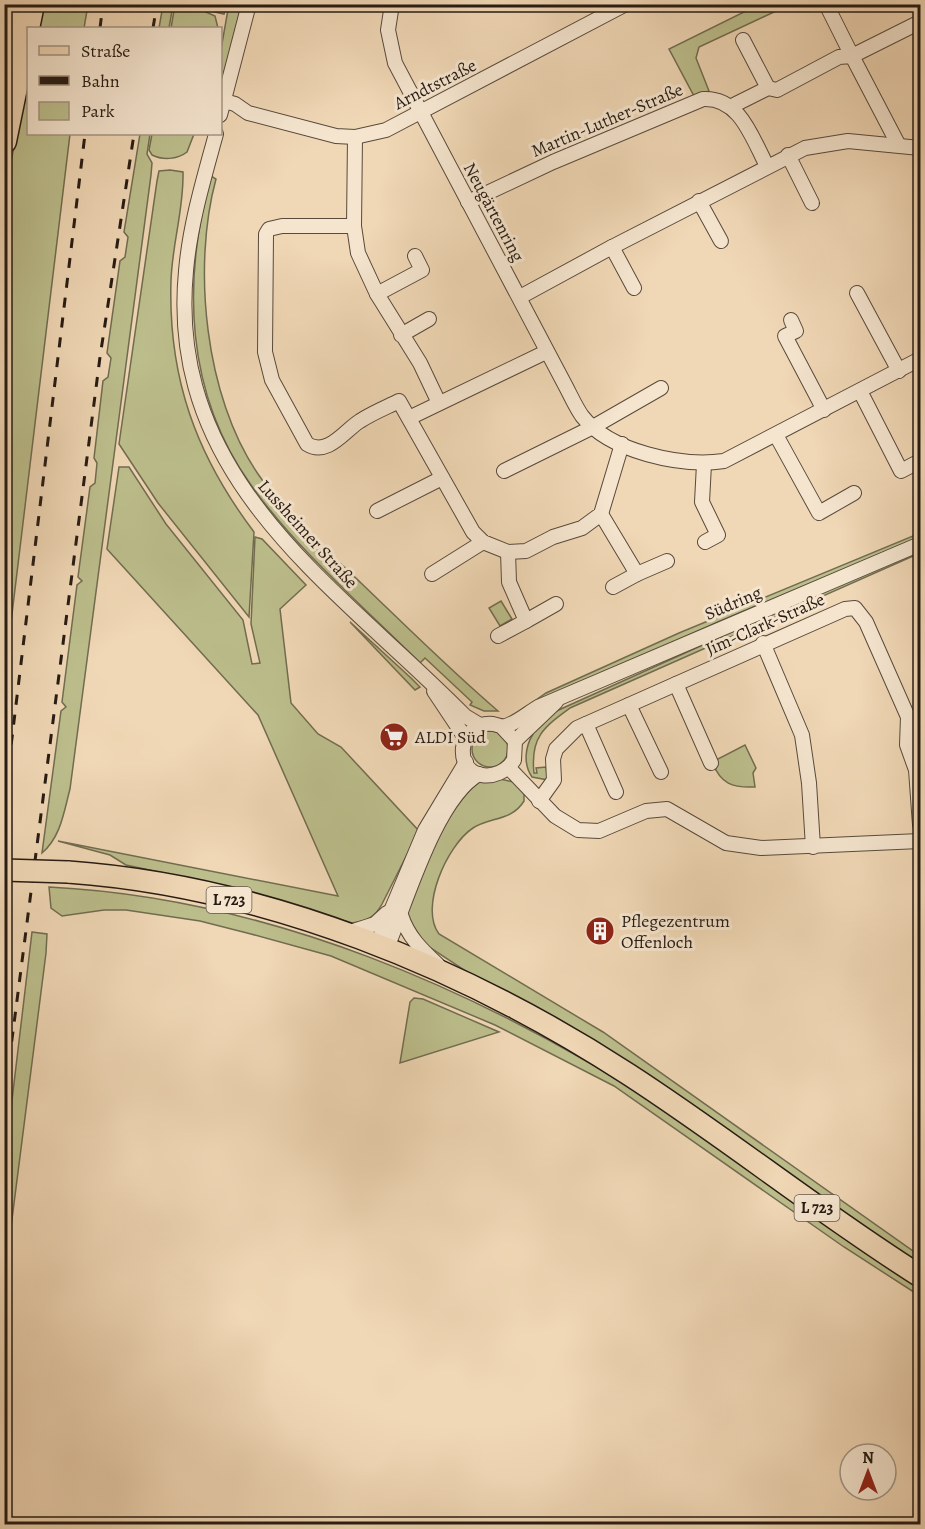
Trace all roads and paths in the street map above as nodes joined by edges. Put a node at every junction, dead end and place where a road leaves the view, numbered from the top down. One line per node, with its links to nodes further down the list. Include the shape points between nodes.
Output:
1 (13, 4): 11 (highway)
2 (32, 4): 8 (highway)
3 (249, 4): 15 (street)
4 (392, 4): 16 (street, Neugärtenring, via 388,30 394,63)
5 (626, 4): 16 (street, Arndtstraße)
6 (826, 4): 12 (street)
7 (921, 22): 12 (street)
8 (27, 27)
9 (27, 28): 19 (highway)
10 (743, 40): 13 (street)
11 (4, 49)
12 (852, 57): 13 (street, via 839,57 777,90); 20 (street)
13 (768, 88): 14 (street)
14 (732, 106): 23 (street); 25 (street, Martin-Luther-Straße, via 720,100 703,99)
15 (222, 111): 18 (street, Arndtstraße, via 231,117 248,113 336,136)
16 (422, 112): 18 (street, Arndtstraße, via 386,130); 25 (street, Neugärtenring)
17 (216, 135): 69 (street, Lussheimer Straße, via 190,237 186,272 187,342 203,414 233,474 267,522)
18 (355, 137): 27 (street)
19 (4, 141)
20 (898, 144): 21 (street); 22 (street, via 848,141)
21 (921, 148)
22 (788, 155): 23 (street); 26 (street)
23 (767, 166): 24 (street)
24 (699, 201): 28 (street); 29 (street)
25 (468, 202): 34 (street, Neugärtenring)
26 (812, 203)
27 (354, 226): 33 (street, via 358,253); 45 (street, via 282,226 269,230 265,242 268,366 303,439 317,448 399,401)
28 (721, 242)
29 (612, 247): 31 (street); 34 (street)
30 (415, 256): 33 (street, via 422,270)
31 (634, 288)
32 (857, 293): 40 (street)
33 (376, 294): 37 (street)
34 (520, 297): 38 (street, Neugärtenring)
35 (429, 319): 37 (street)
36 (791, 320): 44 (street, via 796,331 785,336)
37 (401, 334): 43 (street)
38 (546, 352): 43 (street); 46 (street, Neugärtenring)
39 (921, 359): 40 (street, Neugärtenring)
40 (899, 371): 42 (street, Neugärtenring)
41 (661, 388): 46 (street)
42 (860, 392): 44 (street, Neugärtenring); 49 (street, via 901,471)
43 (439, 403): 45 (street)
44 (824, 410): 47 (street, Neugärtenring)
45 (409, 418): 52 (street)
46 (593, 427): 48 (street, Neugärtenring); 51 (street)
47 (776, 435): 50 (street, Neugärtenring, via 724,460); 53 (street, via 819,513)
48 (622, 444): 50 (street, Neugärtenring, via 679,462); 55 (street)
49 (921, 461)
50 (704, 464): 57 (street, via 702,502 718,535)
51 (504, 471)
52 (442, 478): 54 (street); 56 (street, via 473,532)
53 (854, 493)
54 (377, 511)
55 (601, 514): 59 (street, via 582,528 526,551); 62 (street)
56 (483, 542): 59 (street); 61 (street)
57 (705, 542)
58 (921, 544): 70 (street, Südring)
59 (508, 552): 65 (street, via 508,582)
60 (667, 561): 62 (street)
61 (432, 574)
62 (637, 574): 63 (street)
63 (613, 587)
64 (556, 604): 65 (street)
65 (526, 621): 66 (street)
66 (498, 636)
67 (763, 643): 68 (street, Jim-Clark-Straße); 84 (street, Jim-Clark-Straße, via 855,608 866,622 908,717 907,745 916,770); 86 (street, via 802,735)
68 (676, 684): 71 (street, Jim-Clark-Straße); 78 (street)
69 (432, 686): 73 (street, Lussheimer Straße); 75 (street, Lussheimer Straße)
70 (560, 699): 74 (street, Südring); 76 (street, Südring)
71 (629, 705): 72 (street, Jim-Clark-Straße); 80 (street)
72 (586, 724): 82 (street); 83 (street, Jim-Clark-Straße, via 556,749 554,780)
73 (480, 726): 74 (street); 75 (street)
74 (502, 727): 76 (street)
75 (466, 739): 77 (street)
76 (514, 741): 79 (street, via 516,751)
77 (466, 762): 81 (street); 88 (street, via 425,830)
78 (711, 763)
79 (509, 768): 81 (street, via 490,776); 83 (street)
80 (661, 772)
81 (479, 774): 88 (street, via 465,785 446,811)
82 (616, 792)
83 (539, 801): 86 (street, via 563,822 586,831 599,831 656,808 668,809 726,843 761,848)
84 (921, 825)
85 (921, 841): 86 (street)
86 (813, 847)
87 (4, 870): 89 (main road, L 723, bridge, via 118,877 192,891)
88 (395, 913): 89 (street); 90 (street); 91 (street, via 420,948)
89 (346, 933): 90 (main road, L 723)
90 (382, 946): 91 (main road, L 723)
91 (449, 975): 92 (main road, L 723, via 572,1039 629,1074 804,1199)
92 (921, 1276)

